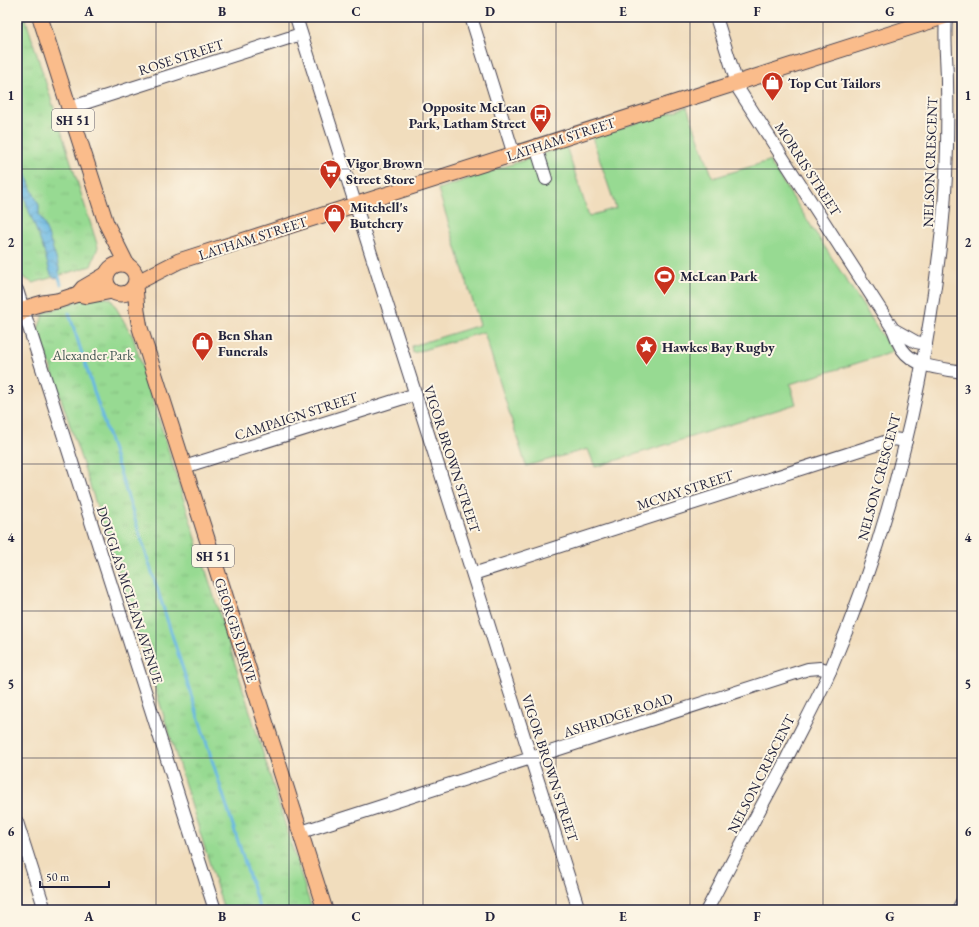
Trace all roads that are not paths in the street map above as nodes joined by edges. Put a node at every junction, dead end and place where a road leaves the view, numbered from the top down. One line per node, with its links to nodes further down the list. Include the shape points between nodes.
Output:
1 (40, 17): 8 (main road, GEORGES DRIVE / SH 51)
2 (296, 17): 6 (street, VIGOR BROWN STREET)
3 (471, 17): 10 (street)
4 (716, 17): 7 (street, MORRIS STREET)
5 (945, 17): 7 (main road, LATHAM STREET); 22 (street, NELSON CRESCENT, via 948,117 946,182 943,226)
6 (301, 34): 8 (street, ROSE STREET); 12 (street, VIGOR BROWN STREET)
7 (737, 83): 9 (main road, LATHAM STREET); 21 (street, MORRIS STREET, via 739,90)
8 (69, 108): 13 (main road, GEORGES DRIVE / SH 51)
9 (536, 147): 10 (main road, LATHAM STREET); 11 (street)
10 (514, 155): 12 (main road, LATHAM STREET)
11 (546, 179)
12 (356, 205): 15 (main road, LATHAM STREET, via 179,261 159,262); 25 (street, VIGOR BROWN STREET)
13 (106, 223): 14 (main road, GEORGES DRIVE / SH 51, via 111,259); 15 (main road, GEORGES DRIVE / SH 51)
14 (109, 271): 15 (main road, via 118,264); 17 (main road, SH 51, via 107,283); 18 (main road)
15 (133, 275): 17 (main road, via 129,292); 20 (main road, GEORGES DRIVE / SH 51)
16 (17, 290): 19 (street, DOUGLAS MCLEAN AVENUE)
17 (114, 292): 18 (main road, via 87,296); 20 (main road, GEORGES DRIVE / SH 51)
18 (78, 294): 19 (main road, via 43,303)
19 (21, 313): 35 (street, DOUGLAS MCLEAN AVENUE)
20 (140, 328): 27 (main road, GEORGES DRIVE / SH 51)
21 (893, 329): 22 (street, MORRIS STREET, via 916,342); 23 (street, MORRIS STREET, via 909,357)
22 (926, 344): 23 (street, NELSON CRESCENT)
23 (923, 364): 24 (street); 26 (street, NELSON CRESCENT)
24 (962, 372)
25 (416, 394): 27 (street, CAMPAIGN STREET); 28 (street, VIGOR BROWN STREET)
26 (906, 441): 28 (street, MCVAY STREET, via 894,439); 29 (street, NELSON CRESCENT, via 877,545)
27 (184, 467): 32 (main road, GEORGES DRIVE / SH 51)
28 (473, 574): 30 (street, VIGOR BROWN STREET)
29 (830, 672): 30 (street, ASHRIDGE ROAD, via 820,668 808,669); 38 (street, NELSON CRESCENT)
30 (532, 758): 32 (street, ASHRIDGE ROAD); 37 (street, VIGOR BROWN STREET)
31 (17, 822): 34 (street)
32 (301, 832): 36 (main road, GEORGES DRIVE / SH 51)
33 (962, 902): 39 (street)
34 (45, 910)
35 (215, 910)
36 (325, 910)
37 (579, 910)
38 (706, 910)
39 (958, 910)

